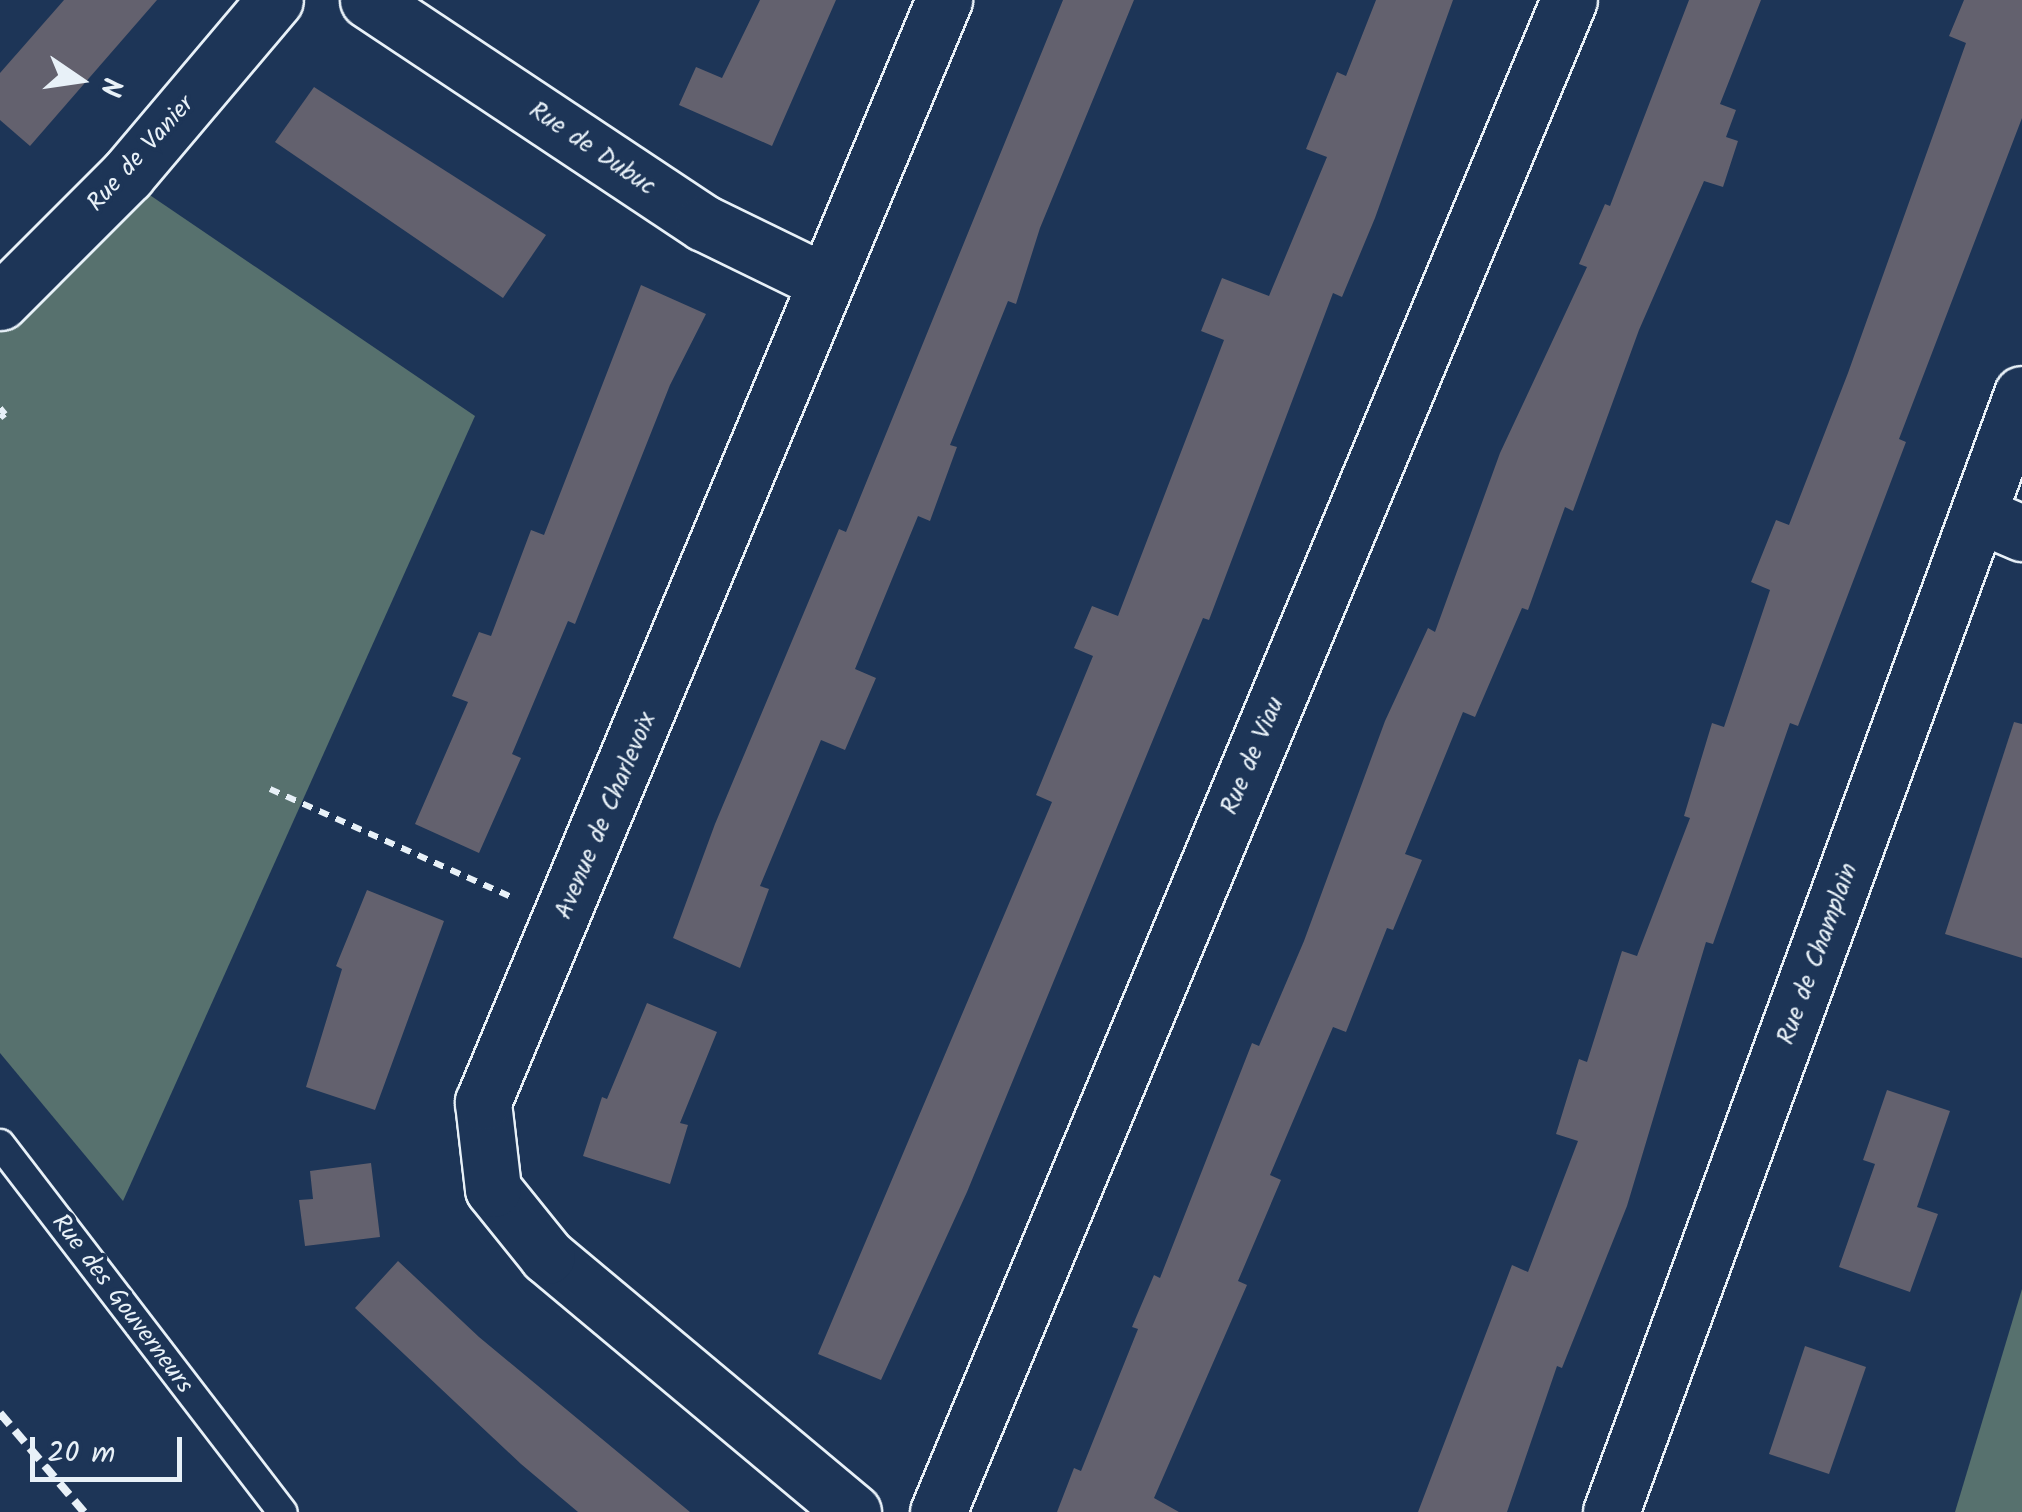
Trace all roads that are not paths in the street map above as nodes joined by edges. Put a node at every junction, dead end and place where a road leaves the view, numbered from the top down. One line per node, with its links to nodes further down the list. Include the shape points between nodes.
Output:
1 (274, 0): 6 (street, Rue de Vanier, via 127,175)
2 (368, 0): 5 (street, Rue de Dubuc, via 704,223)
3 (944, 0): 5 (street, Avenue de Charlevoix)
4 (1569, 0): 12 (street, Rue de Viau)
5 (826, 282): 11 (street, Avenue de Charlevoix, via 483,1102 492,1189 547,1256)
6 (0, 302)
7 (2022, 394): 8 (street, Rue de Champlain)
8 (2001, 524): 13 (street, Rue de Champlain)
9 (0, 1144): 10 (lane, Rue des Gouverneurs)
10 (282, 1512)
11 (853, 1512)
12 (938, 1512)
13 (1610, 1512)

